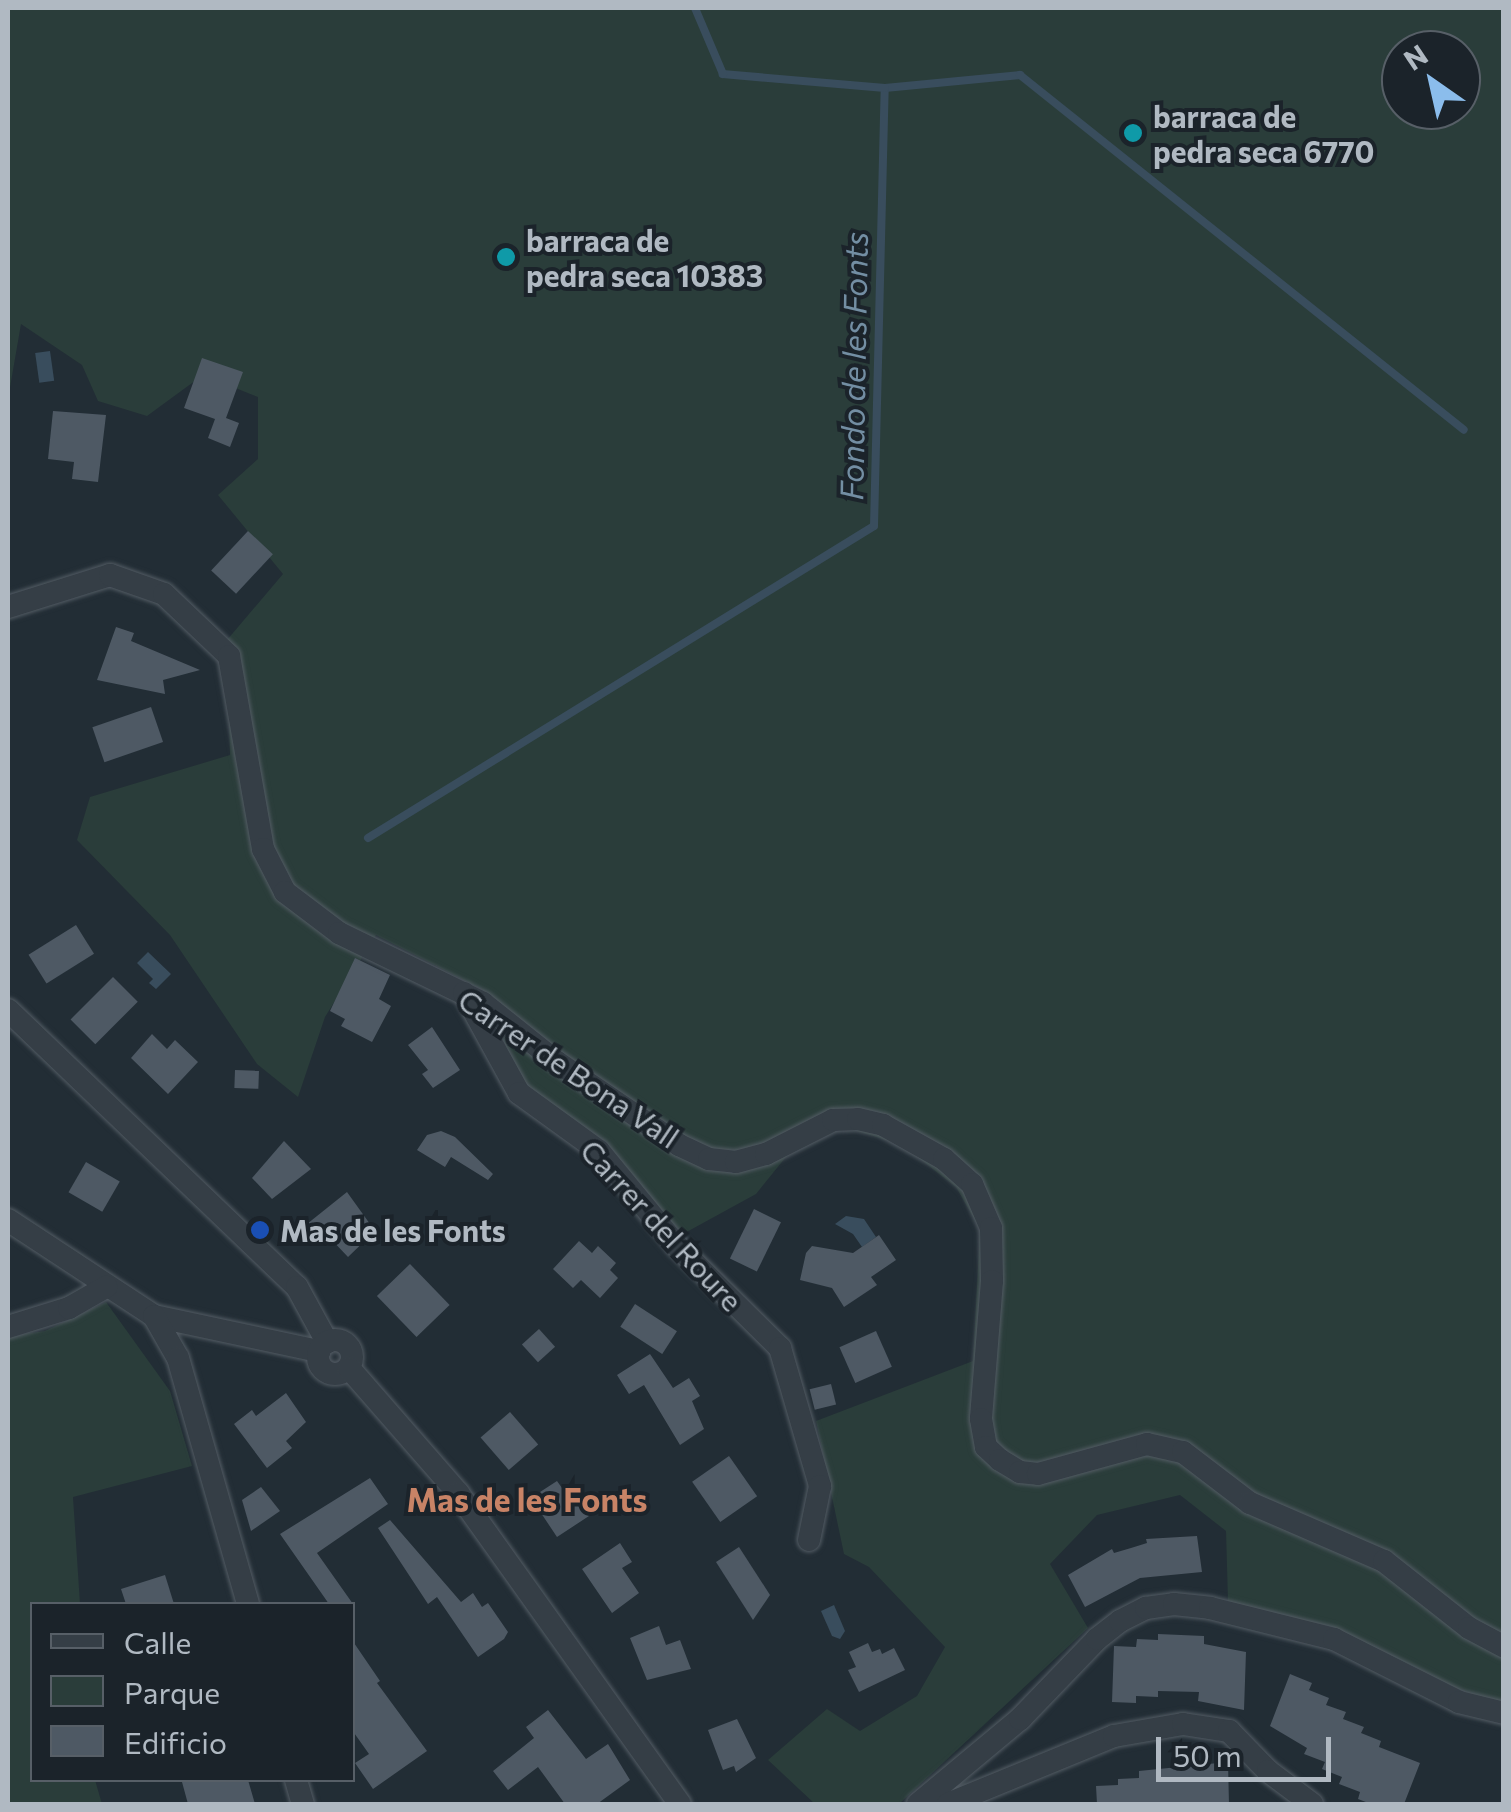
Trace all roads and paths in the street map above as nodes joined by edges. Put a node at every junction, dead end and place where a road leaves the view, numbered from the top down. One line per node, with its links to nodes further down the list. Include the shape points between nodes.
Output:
1 (8, 607): 2 (street, Carrer de Bona Vall, via 110,575 164,594 229,656 262,849 285,892 339,933)
2 (464, 994): 9 (street, Carrer del Roure, via 519,1093 599,1150 676,1246 780,1348 820,1486); 11 (street, Carrer de Bona Vall, via 679,1145 709,1159 751,1158 833,1120 858,1120 883,1125 944,1159 972,1184 991,1228 981,1419 986,1446 1000,1460 1038,1474 1146,1444 1183,1452 1250,1503 1384,1561)
3 (8, 1010): 8 (street, via 297,1287)
4 (8, 1220): 5 (street)
5 (106, 1287): 6 (street); 7 (street, via 69,1308)
6 (154, 1316): 8 (street); 10 (street, via 178,1358)
7 (8, 1327)
8 (323, 1346): 13 (street, via 347,1345 353,1356 349,1368 458,1493)
9 (809, 1540)
10 (247, 1602)
11 (1504, 1647)
12 (1504, 1713): 14 (street, via 1442,1694 1334,1638 1210,1608 1146,1608 1120,1620 1020,1720)
13 (680, 1804)
14 (918, 1804)
15 (948, 1804): 16 (street, via 1114,1736 1182,1724 1229,1731)
16 (1312, 1804)

